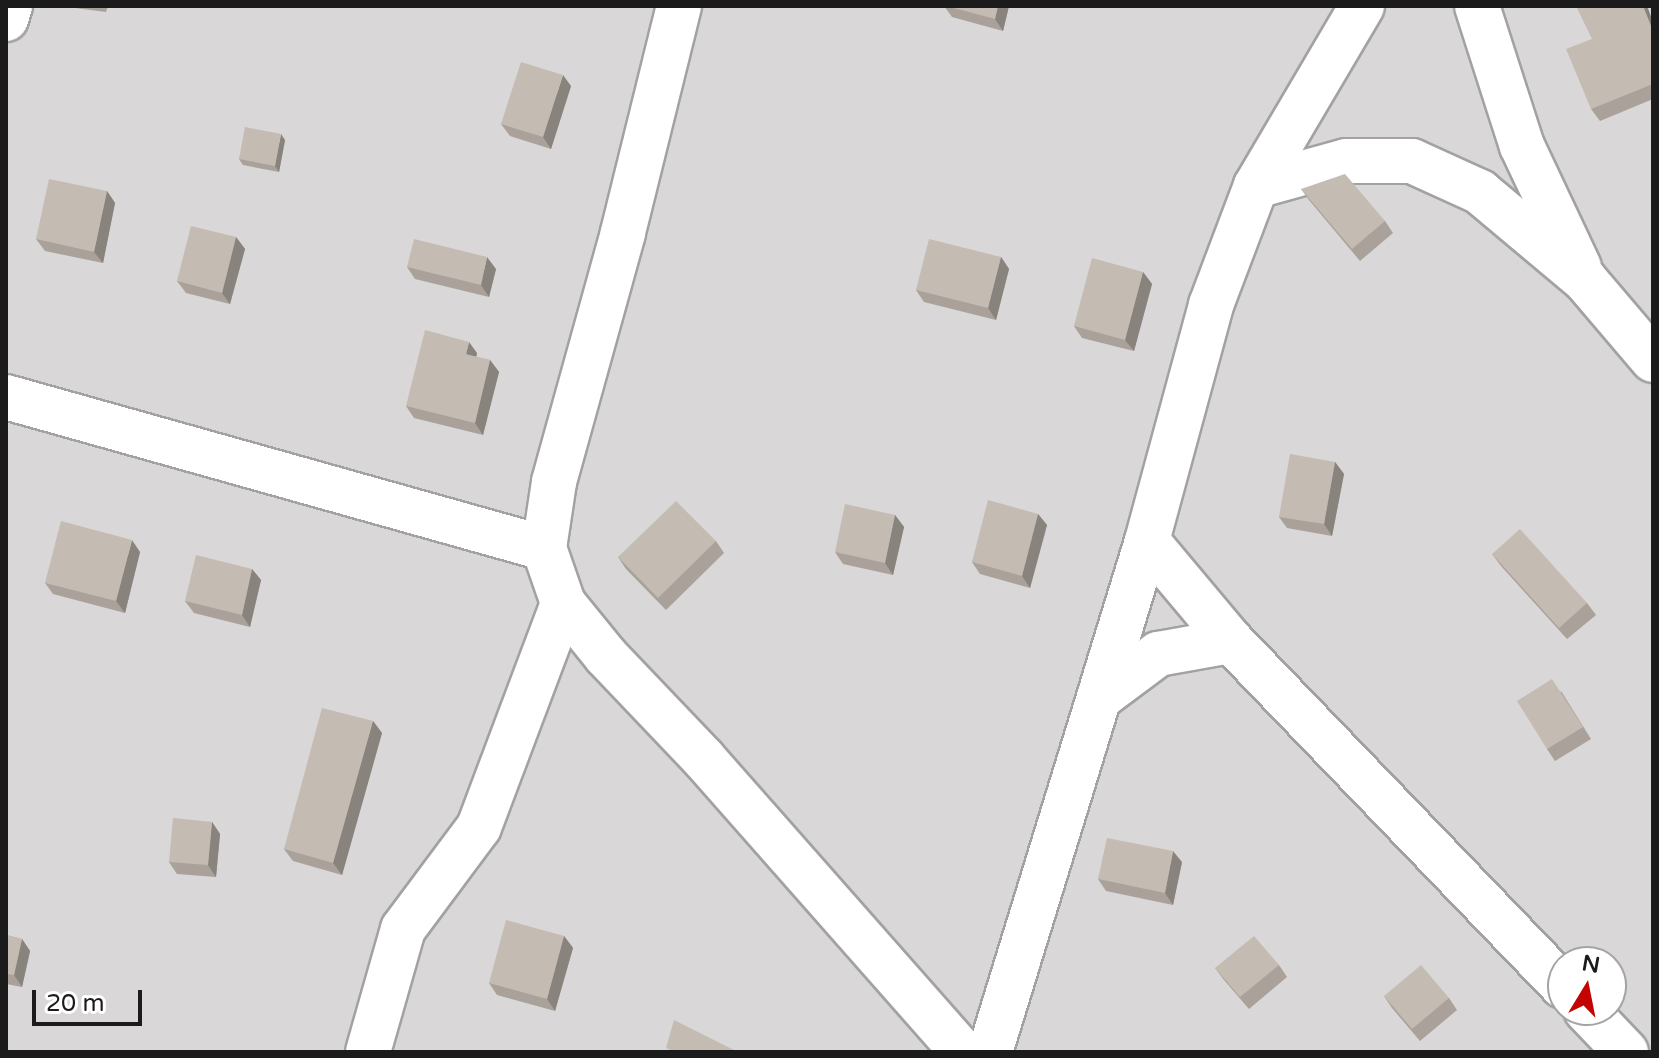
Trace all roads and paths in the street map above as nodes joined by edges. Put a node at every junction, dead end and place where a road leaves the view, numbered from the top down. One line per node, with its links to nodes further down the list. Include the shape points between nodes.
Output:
1 (10, 6): 5 (street)
2 (679, 6): 11 (street, via 554,482)
3 (1362, 6): 6 (street)
4 (1477, 6): 7 (street, via 1522,146)
5 (6, 19)
6 (1256, 186): 7 (street, via 1346,161 1412,161 1480,192); 10 (street, via 1211,305)
7 (1585, 280): 8 (street)
8 (1653, 360)
9 (6, 397): 11 (street)
10 (1147, 541): 13 (street); 14 (street)
11 (544, 548): 12 (street)
12 (563, 603): 17 (street, via 479,827 403,929); 18 (street)
13 (1231, 641): 14 (street, via 1158,654); 15 (street)
14 (1099, 698): 19 (street)
15 (1547, 969)
16 (1601, 1026): 20 (street)
17 (368, 1052)
18 (962, 1052)
19 (990, 1052)
20 (1626, 1052)

